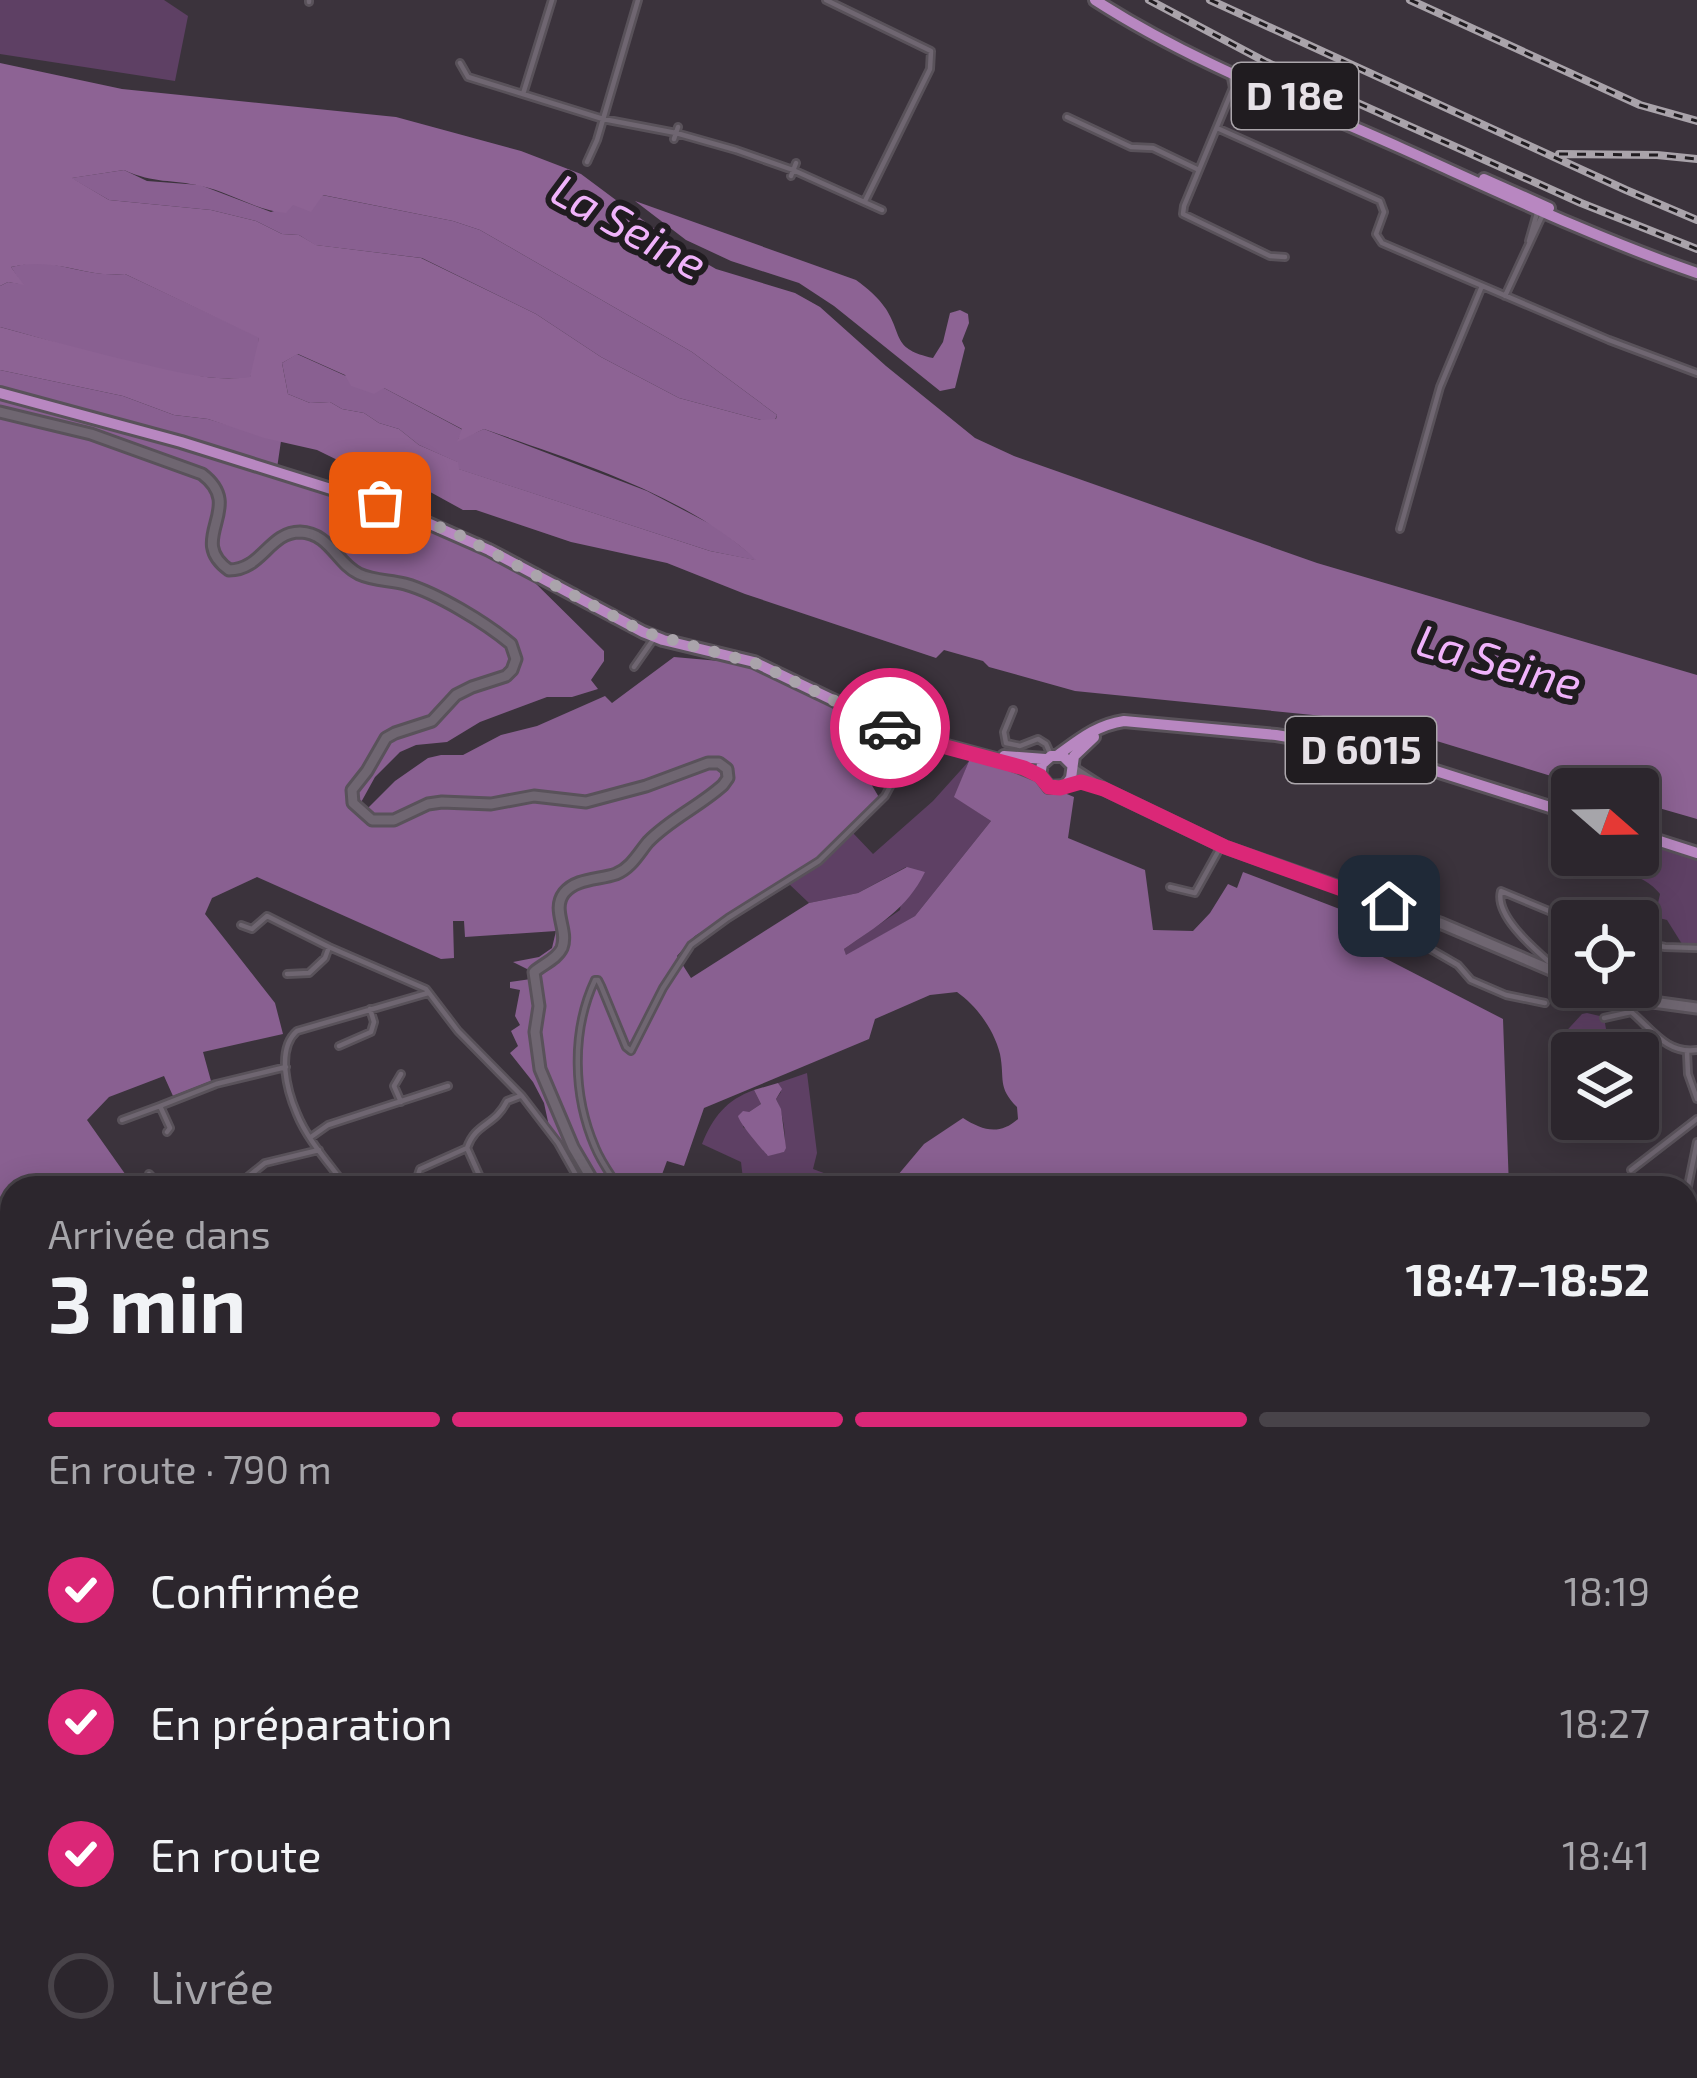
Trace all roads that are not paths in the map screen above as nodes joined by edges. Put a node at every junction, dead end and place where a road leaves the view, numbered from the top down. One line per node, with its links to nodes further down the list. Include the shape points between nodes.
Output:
1 (552, 0): 9 (street)
2 (638, 0): 11 (street)
3 (826, 0): 13 (street, via 931,52)
4 (1100, 0): 6 (main road, D 18e); 18 (main road, D 18e)
5 (460, 63): 9 (street, via 468,77)
6 (1228, 72): 7 (main road, D 18e); 8 (street)
7 (1248, 81): 8 (street); 18 (main road, D 18e)
8 (1233, 88): 12 (street)
9 (523, 94): 11 (street)
10 (1067, 117): 16 (street)
11 (603, 119): 15 (street); 17 (street, via 793,169)
12 (1217, 128): 16 (street); 22 (street, via 1380,201 1379,241)
13 (893, 144): 14 (street); 17 (street)
14 (902, 148)
15 (587, 162)
16 (1199, 170): 20 (street, via 1184,215)
17 (865, 202): 19 (street)
18 (1540, 210): 21 (main road, D 18e); 23 (street)
19 (878, 211)
20 (1285, 257)
21 (1697, 270)
22 (1482, 286): 23 (street); 27 (street, via 1440,387)
23 (1505, 296): 24 (street)
24 (1697, 373)
25 (0, 393): 28 (main road, via 398,510)
26 (0, 412): 84 (main road, via 202,474 220,496 212,550 229,570 248,567 290,533 313,534 356,572 420,590 511,644 515,664 506,676 462,692 432,721 381,744 351,797 372,820 442,802 586,802 708,763 724,766 723,785 654,836 628,867 563,895 561,949 533,976 540,1069)
27 (1400, 529)
28 (656, 637): 29 (street); 32 (main road, via 761,665)
29 (634, 667)
30 (1013, 710): 34 (street, via 1006,743 1042,740)
31 (1142, 721): 34 (main road, D 6015, via 1103,726); 35 (main road, D 6015, via 1101,732 1078,750); 39 (main road, D 6015, via 1343,746)
32 (916, 739): 33 (main road); 85 (street, via 885,796 819,861 691,945 631,1051 595,980 578,1071 590,1135)
33 (965, 750): 34 (main road); 36 (main road)
34 (1051, 757): 35 (main road); 36 (main road)
35 (1072, 767): 37 (main road); 38 (main road)
36 (1040, 776): 37 (main road, via 1049,787)
37 (1067, 784): 38 (main road)
38 (1104, 789): 41 (main road)
39 (1551, 807)
40 (1659, 841): 42 (main road)
41 (1222, 844): 43 (street, via 1198,891); 44 (main road)
42 (1697, 853)
43 (1170, 887)
44 (1393, 908): 51 (main road); 54 (street, via 1393,920 1471,980)
45 (1551, 912): 50 (street, via 1501,891 1507,919)
46 (241, 925): 48 (street, via 252,929 267,916)
47 (1659, 946): 49 (street)
48 (329, 947): 52 (street, via 309,973); 53 (street)
49 (1697, 948)
50 (1551, 961)
51 (1551, 970)
52 (287, 974)
53 (428, 993): 58 (street); 67 (street)
54 (1545, 1003)
55 (1659, 1003): 57 (main road)
56 (1625, 1008): 59 (street)
57 (1697, 1008)
58 (370, 1010): 61 (street, via 371,1032); 64 (street, via 297,1030 286,1043)
59 (1631, 1012): 60 (street); 63 (street, via 1671,1048)
60 (1604, 1018)
61 (339, 1046)
62 (1697, 1051): 63 (street)
63 (1687, 1052): 68 (street)
64 (286, 1067): 70 (street); 74 (street)
65 (401, 1074): 69 (street, via 394,1086)
66 (448, 1086): 69 (street)
67 (522, 1096): 76 (street, via 505,1102); 83 (street)
68 (1697, 1099)
69 (401, 1102): 74 (street)
70 (160, 1106): 72 (street); 73 (street)
71 (1697, 1119): 78 (street)
72 (122, 1120)
73 (167, 1132)
74 (310, 1137): 77 (street)
75 (1697, 1142): 86 (street)
76 (467, 1148): 81 (street); 82 (street)
77 (320, 1150): 79 (street, via 265,1163); 80 (street)
78 (1631, 1170)
79 (249, 1176)
80 (338, 1176)
81 (418, 1176)
82 (480, 1176)
83 (578, 1176)
84 (588, 1176)
85 (612, 1176)
86 (1689, 1176)

